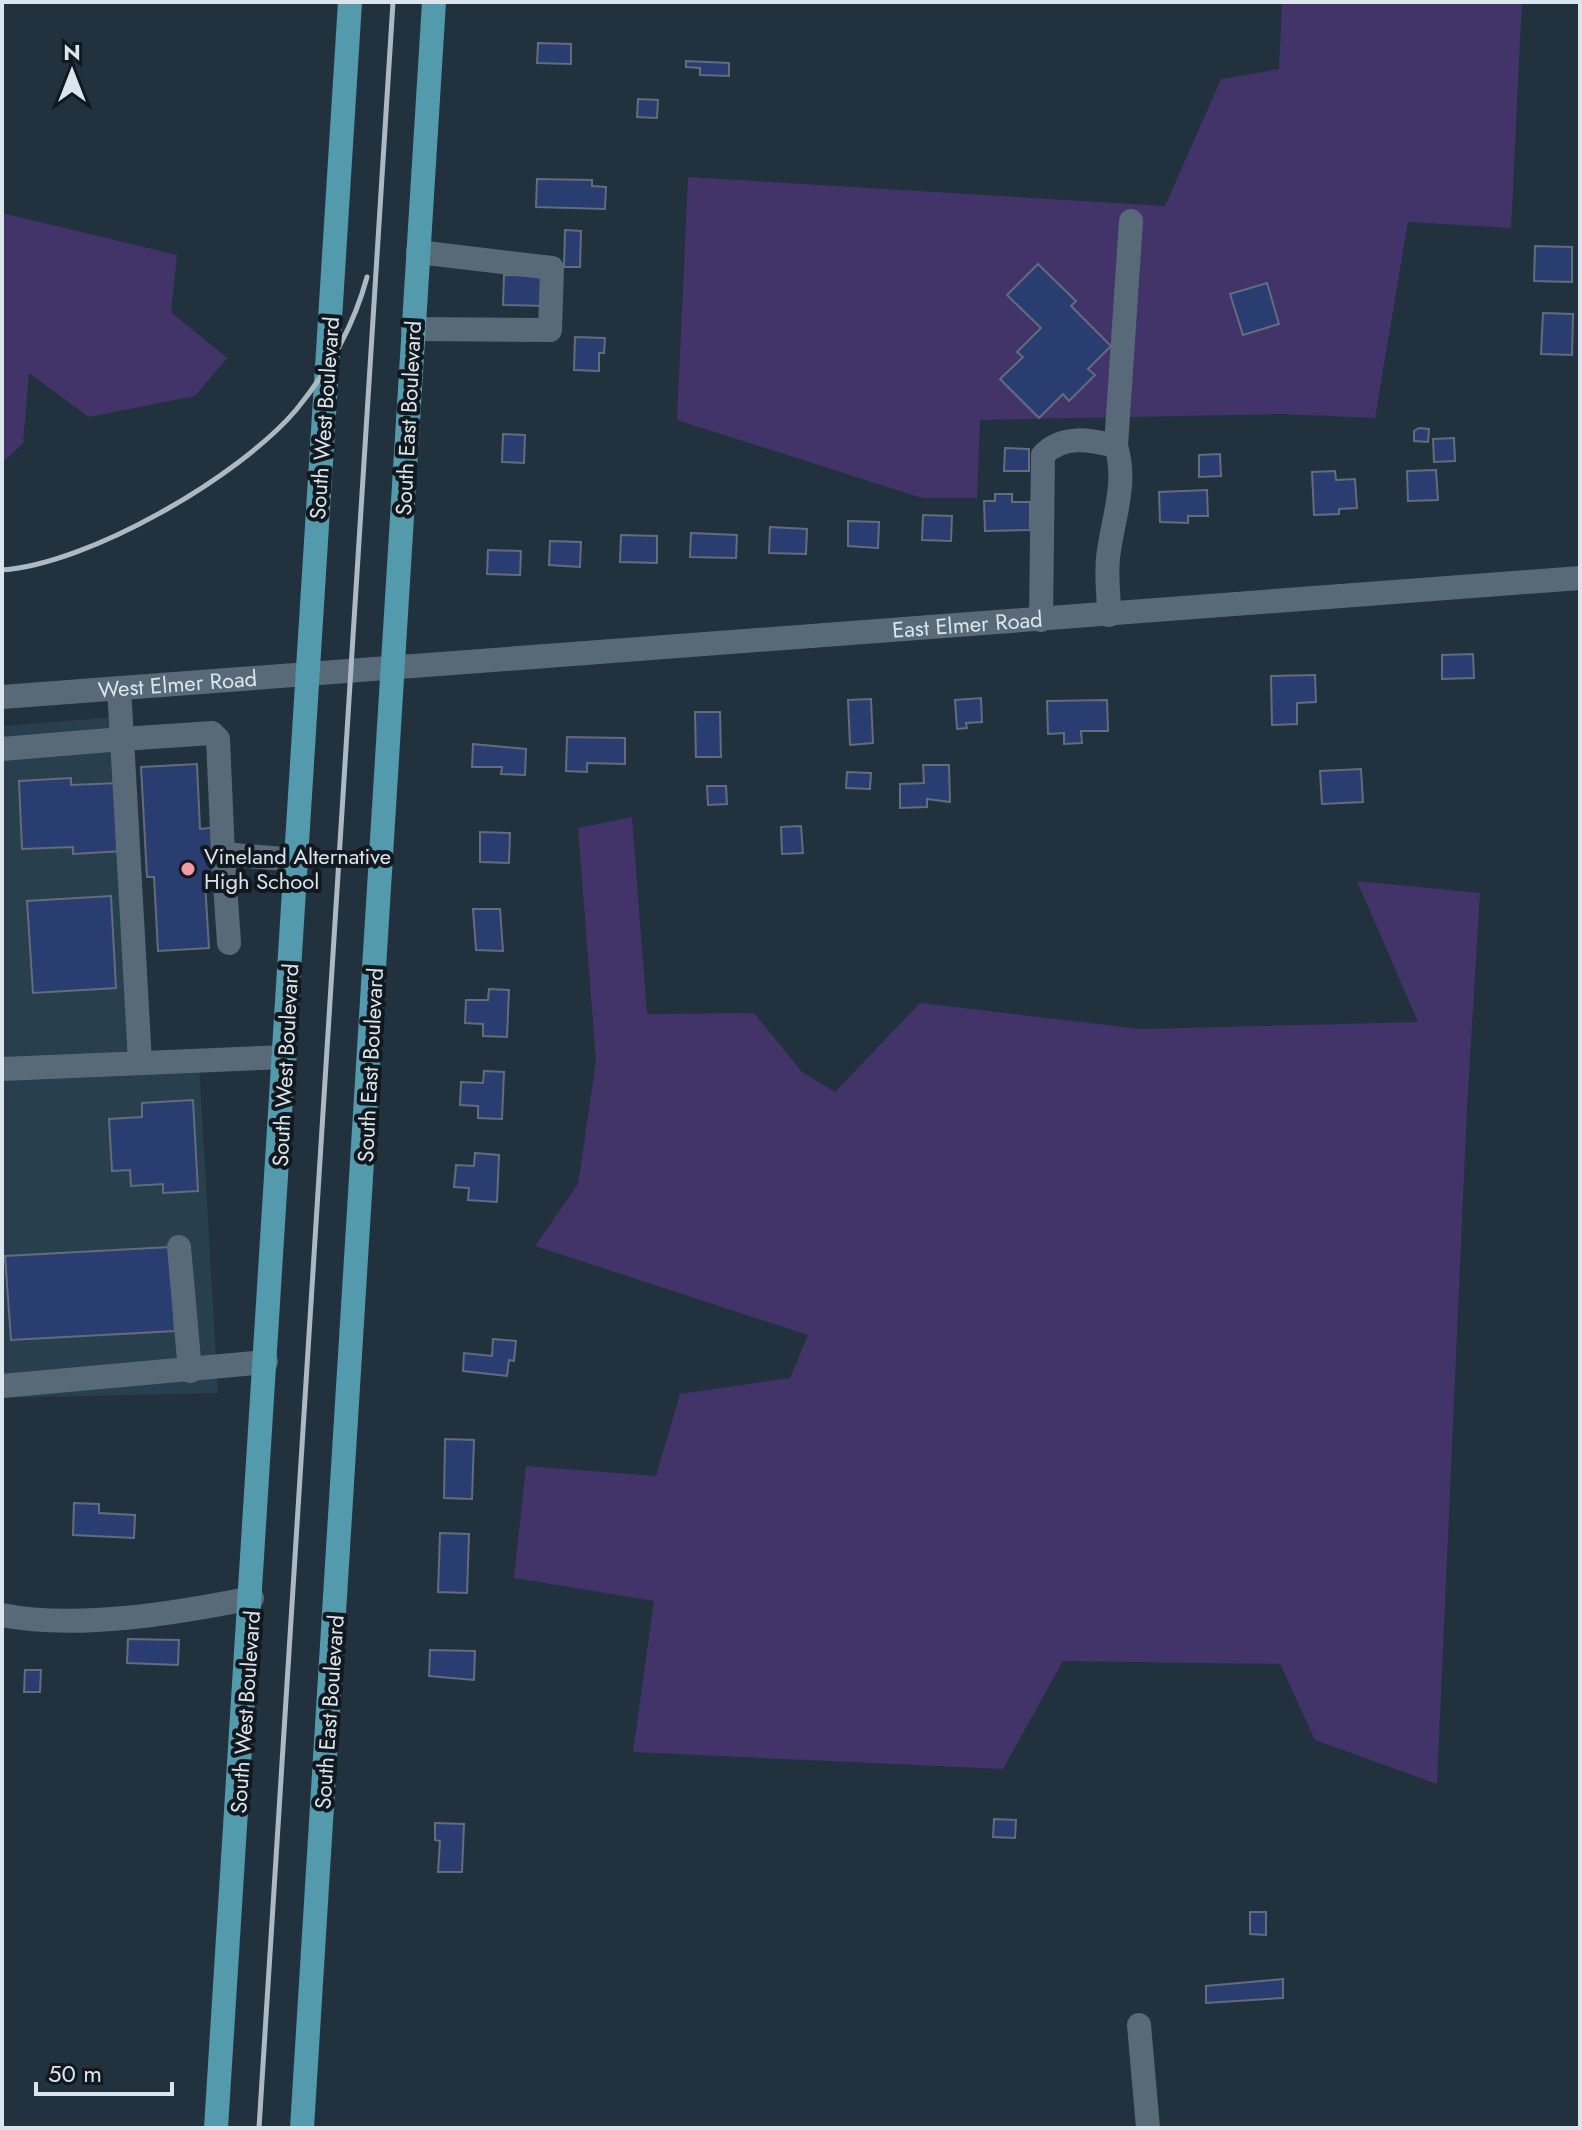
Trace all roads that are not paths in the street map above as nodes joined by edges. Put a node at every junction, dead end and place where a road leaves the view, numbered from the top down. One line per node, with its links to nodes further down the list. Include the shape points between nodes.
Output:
1 (350, 2): 12 (main road, South West Boulevard)
2 (434, 2): 4 (main road, South East Boulevard)
3 (1131, 221): 6 (street)
4 (418, 252): 5 (main road, South East Boulevard); 5 (street, via 552,268 550,330)
5 (413, 329): 10 (main road, South East Boulevard)
6 (1116, 446): 8 (street, via 1121,462 1117,524 1108,558); 9 (street, via 1086,439 1053,444 1043,455)
7 (1580, 578): 8 (street, East Elmer Road)
8 (1109, 615): 9 (street, East Elmer Road)
9 (1041, 620): 10 (street, East Elmer Road)
10 (394, 668): 11 (street, East Elmer Road); 31 (main road, South East Boulevard)
11 (353, 671): 12 (street, West Elmer Road)
12 (308, 675): 13 (street, West Elmer Road); 18 (main road, South West Boulevard)
13 (119, 689): 14 (street, West Elmer Road); 15 (street)
14 (2, 697)
15 (122, 739): 16 (street); 17 (street, via 206,732 218,739); 21 (street)
16 (2, 749)
17 (223, 854): 18 (street); 19 (street)
18 (297, 860): 20 (main road, South West Boulevard)
19 (229, 943)
20 (285, 1057): 21 (street); 24 (main road, South West Boulevard)
21 (140, 1062): 22 (street)
22 (2, 1069)
23 (179, 1247): 25 (street)
24 (266, 1362): 25 (street); 27 (main road, South West Boulevard)
25 (190, 1371): 26 (street)
26 (2, 1386)
27 (252, 1598): 28 (street, via 183,1612 33,1621); 30 (main road, South West Boulevard)
28 (2, 1615)
29 (1139, 2025): 32 (street)
30 (216, 2128)
31 (302, 2128)
32 (1148, 2128)

